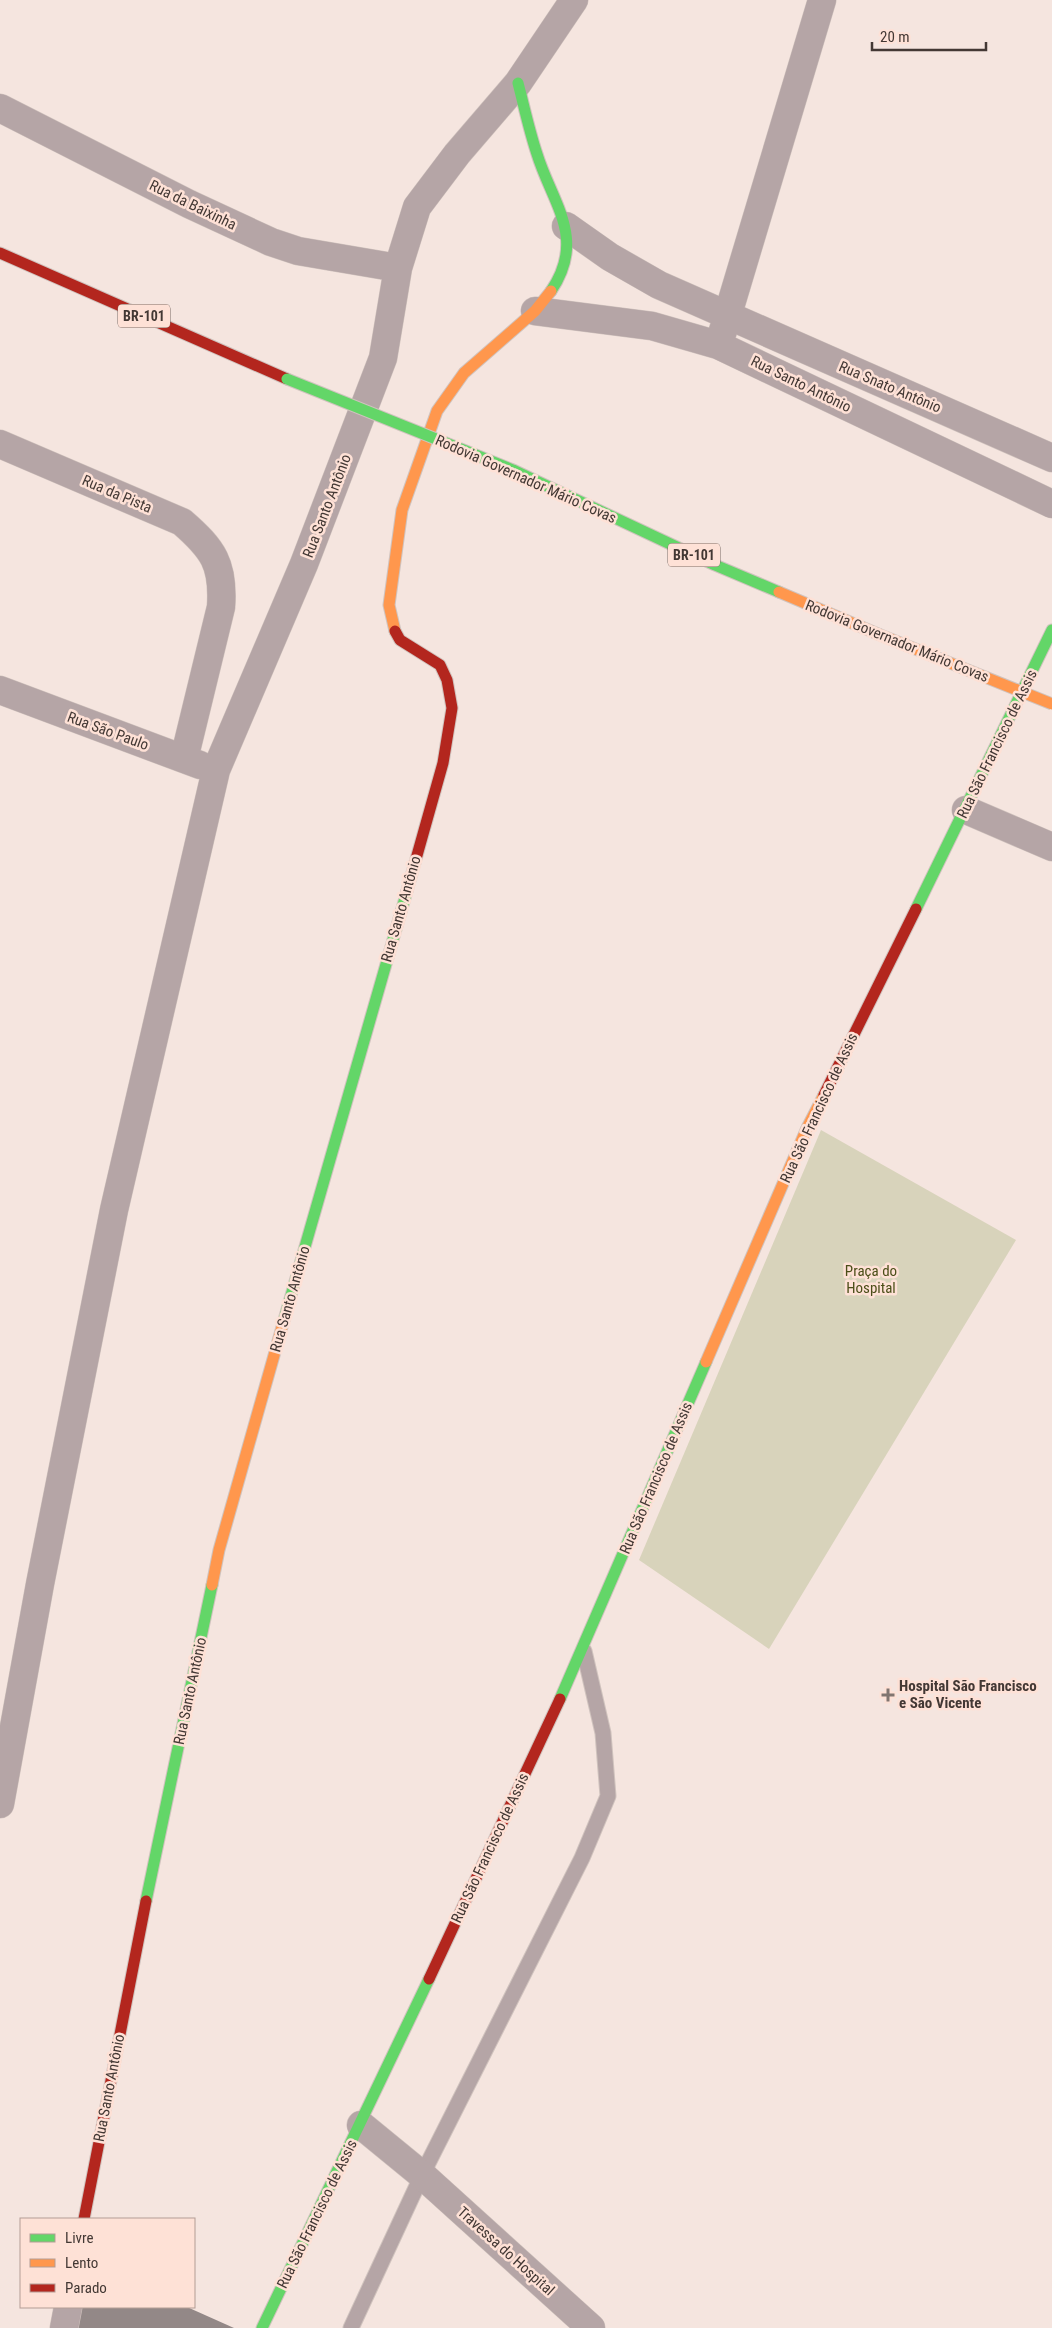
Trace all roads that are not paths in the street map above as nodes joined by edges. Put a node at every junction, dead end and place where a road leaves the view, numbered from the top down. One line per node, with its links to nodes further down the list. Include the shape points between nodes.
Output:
1 (574, 0): 3 (street)
2 (822, 0): 9 (street)
3 (518, 84): 5 (main road, via 537,155); 7 (street, Rua Santo Antônio, via 456,154 417,207)
4 (0, 108): 7 (street, Rua da Baixinha, via 271,242 298,251)
5 (566, 226): 8 (main road, Rua Santo Antônio, via 566,256 561,273); 9 (street, via 610,257 659,285)
6 (0, 253): 16 (main road, Rodovia Governador Mário Covas / BR-101, bridge, via 287,379 513,470 715,565)
7 (398, 268): 18 (street, Rua Santo Antônio, via 383,358 304,564)
8 (535, 311): 10 (street, Rua Santo Antônio, via 652,326); 26 (main road, Rua Santo Antônio, via 464,373 437,411 402,510 389,605 400,640 440,666 447,680 452,708 443,763 219,1550)
9 (728, 317): 10 (street); 12 (street, Rua Snato Antônio)
10 (718, 345): 13 (street, Rua Santo Antônio)
11 (0, 444): 17 (street, Rua da Pista, via 182,522 206,542 223,584 221,607)
12 (1052, 458)
13 (1052, 504)
14 (1052, 630): 19 (main road, Rua São Francisco de Assis)
15 (0, 690): 17 (street, Rua São Paulo)
16 (1052, 704)
17 (184, 759): 18 (street, Rua São Paulo)
18 (216, 770): 22 (street, Rua Santo Antônio, via 114,1210)
19 (966, 810): 20 (street); 21 (main road, Rua São Francisco de Assis, via 807,1128)
20 (1052, 847)
21 (584, 1647): 24 (main road, Rua São Francisco de Assis); 25 (lane, via 603,1734 608,1796 582,1858)
22 (10, 1692): 23 (street, Rua Santo Antônio)
23 (0, 1804)
24 (361, 2125): 25 (street, Travessa do Hospital); 29 (main road, Rua São Francisco de Assis)
25 (422, 2175): 30 (lane); 31 (street, Travessa do Hospital)
26 (84, 2218)
27 (68, 2308): 28 (street)
28 (64, 2328)
29 (262, 2328)
30 (350, 2328)
31 (591, 2328)

